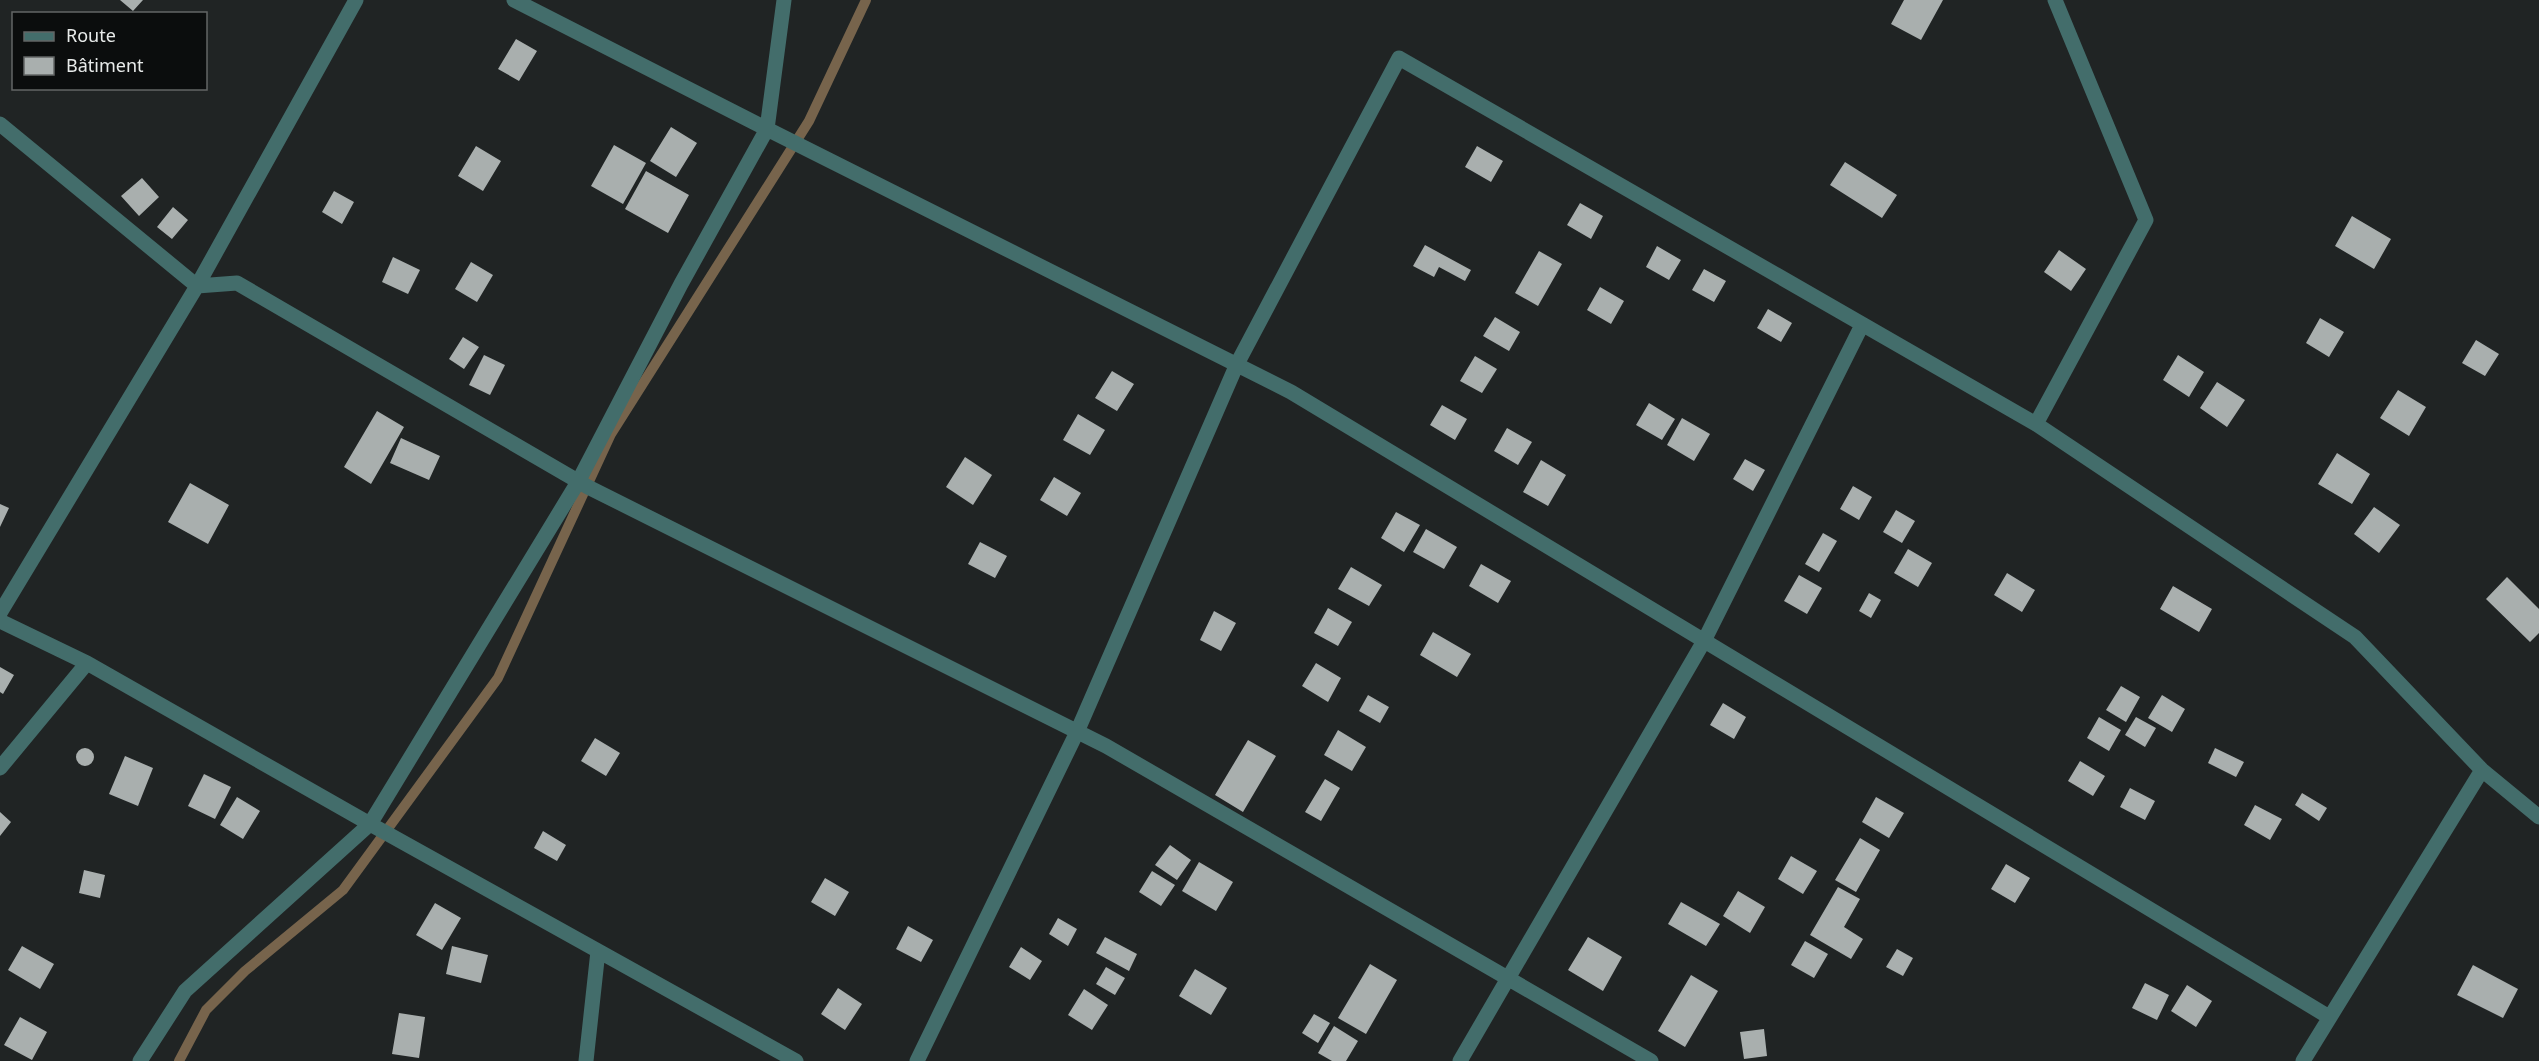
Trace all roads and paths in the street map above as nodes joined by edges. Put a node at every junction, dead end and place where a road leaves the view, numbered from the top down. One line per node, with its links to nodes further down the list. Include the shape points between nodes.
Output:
1 (356, 0): 7 (street)
2 (514, 0): 6 (street)
3 (784, 0): 6 (street)
4 (2055, 0): 10 (street, via 2146,220)
5 (0, 124): 7 (street)
6 (767, 129): 9 (street); 11 (street)
7 (197, 286): 11 (street, via 237,283); 12 (street)
8 (1862, 325): 9 (street, via 1399,58); 10 (street); 14 (street)
9 (1237, 364): 14 (street, via 1291,392); 16 (street)
10 (2036, 424): 18 (street, via 2355,637)
11 (578, 482): 16 (street); 20 (street)
12 (0, 613)
13 (0, 621): 15 (street)
14 (1704, 641): 22 (street); 23 (street)
15 (87, 663): 17 (street); 20 (street)
16 (1077, 732): 22 (street); 27 (street)
17 (0, 768)
18 (2482, 770): 19 (street); 23 (street)
19 (2539, 817)
20 (370, 824): 21 (street); 24 (street, via 185,991)
21 (598, 951): 25 (street); 26 (street)
22 (1509, 979): 28 (street); 29 (street)
23 (2329, 1017): 30 (street)
24 (140, 1061)
25 (586, 1061)
26 (796, 1061)
27 (917, 1061)
28 (1460, 1061)
29 (1651, 1061)
30 (2303, 1061)

